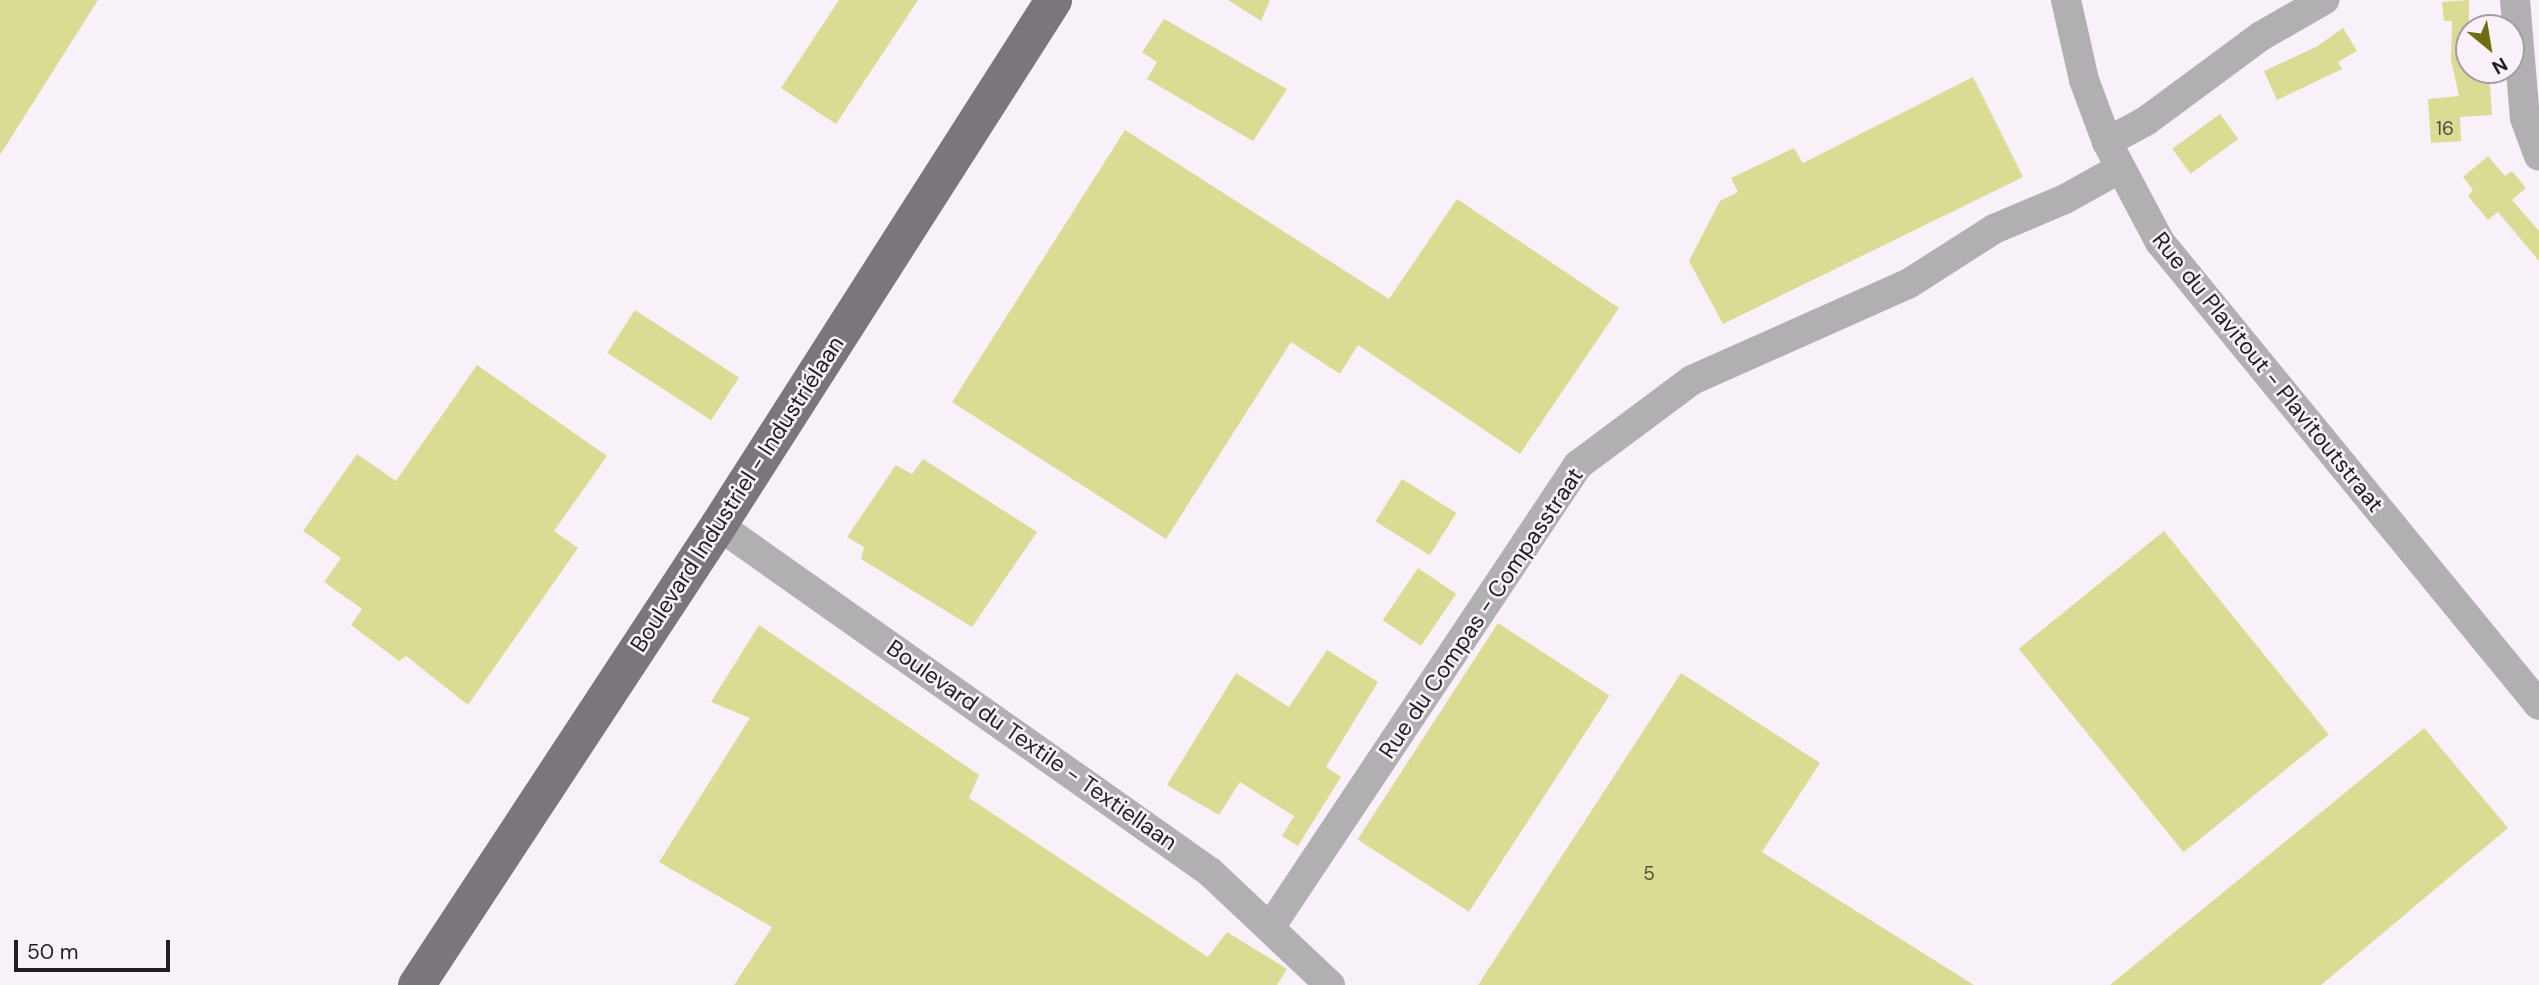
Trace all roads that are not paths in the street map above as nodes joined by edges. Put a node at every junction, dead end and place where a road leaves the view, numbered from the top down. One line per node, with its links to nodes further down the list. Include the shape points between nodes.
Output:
1 (1053, 0): 8 (main road, Boulevard Industriel - Industriélaan)
2 (2066, 0): 5 (street, Rue du Plavitout - Plavitoutstraat, via 2084,80)
3 (2324, 0): 5 (street, via 2261,36 2146,121)
4 (2515, 0): 6 (street, via 2525,118)
5 (2107, 142): 7 (street, Rue du Plavitout - Plavitoutstraat)
6 (2539, 156)
7 (2119, 169): 9 (street, Rue du Plavitout - Plavitoutstraat, via 2160,242 2193,286); 10 (street, Rue du Compas - Compasstraat, via 2065,199 1994,229 1908,284 1692,380 1578,466)
8 (718, 525): 10 (street, Boulevard du Textile - Textiellaan, via 1076,774 1210,872); 11 (main road, Boulevard Industriel - Industriélaan)
9 (2539, 705)
10 (1271, 926): 12 (street, Boulevard du Textile - Textiellaan)
11 (416, 985)
12 (1330, 985)

